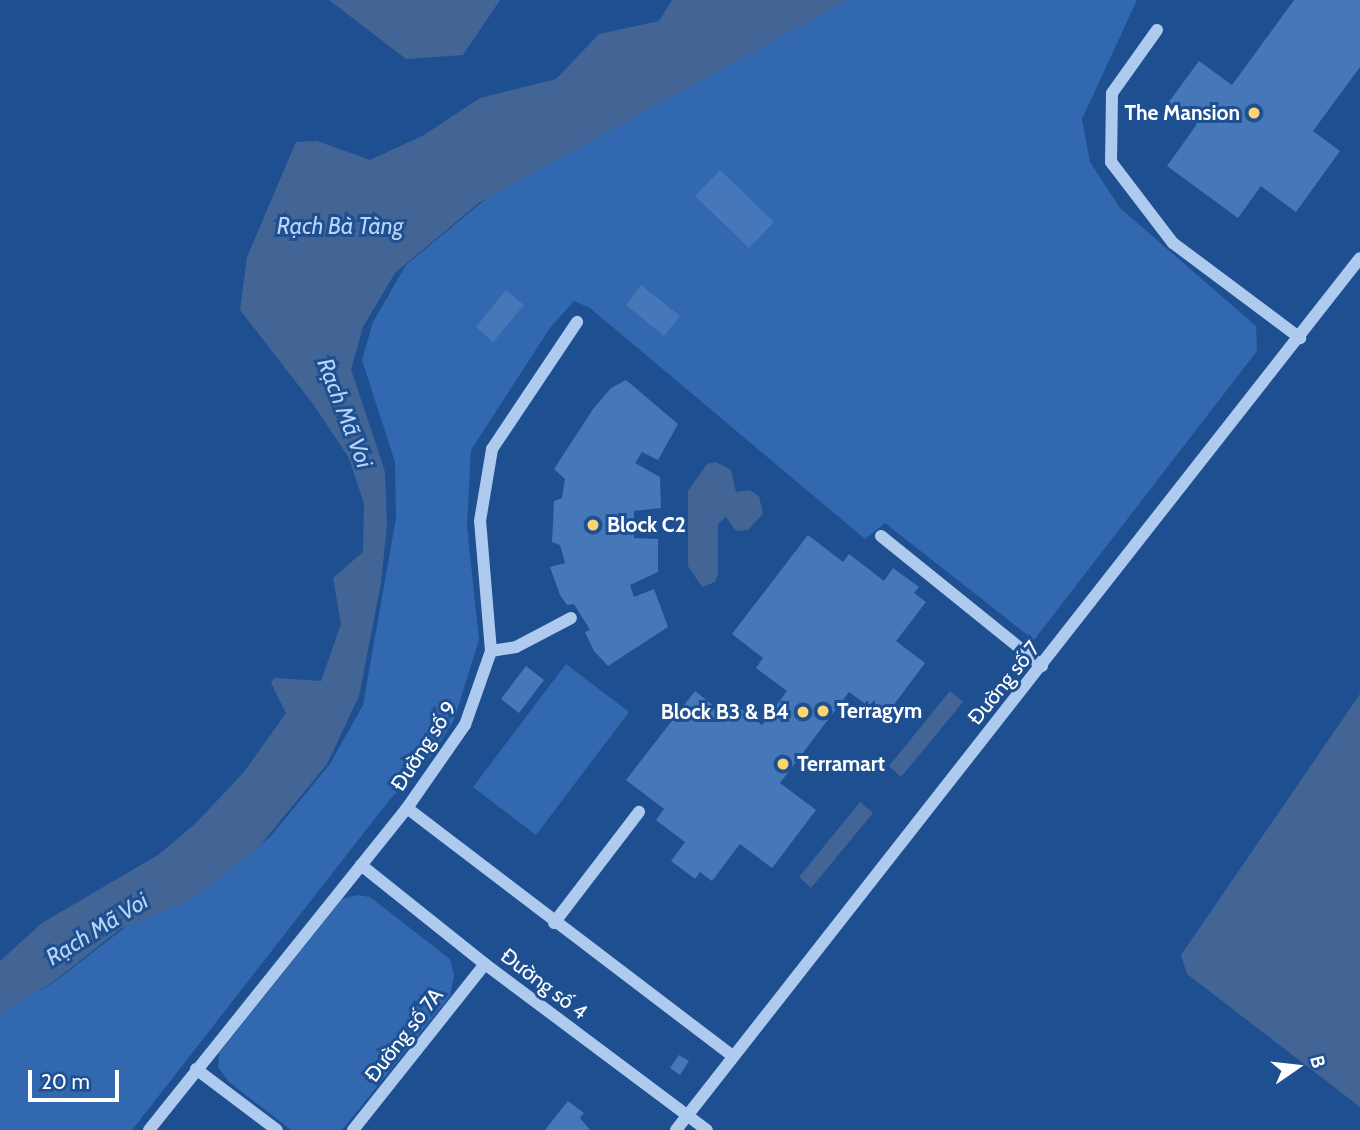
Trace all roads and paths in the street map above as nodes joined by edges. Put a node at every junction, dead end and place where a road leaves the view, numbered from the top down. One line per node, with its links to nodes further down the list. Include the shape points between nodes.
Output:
1 (1157, 30): 4 (street, via 1112,93 1111,162 1173,243)
2 (1360, 258): 4 (street, Đường số 7)
3 (577, 322): 7 (street, Đường số 9, via 492,449 480,521)
4 (1300, 338): 8 (street, Đường số 7)
5 (881, 536): 8 (street)
6 (571, 618): 7 (street, via 516,648)
7 (491, 651): 9 (street, Đường số 9, via 465,725)
8 (1042, 666): 14 (street, Đường số 7)
9 (407, 808): 11 (street, Đường số 9); 12 (street)
10 (639, 812): 12 (street)
11 (361, 864): 13 (street, Đường số 4); 15 (street, Đường số 9)
12 (554, 923): 14 (street)
13 (485, 964): 16 (street, Đường số 4); 19 (street, Đường số 7A)
14 (732, 1056): 16 (street, Đường số 7)
15 (197, 1069): 17 (street, Đường số 9); 18 (street)
16 (688, 1115): 20 (street, Đường số 7); 21 (street, Đường số 4)
17 (149, 1130)
18 (277, 1130)
19 (353, 1130)
20 (676, 1130)
21 (707, 1130)

